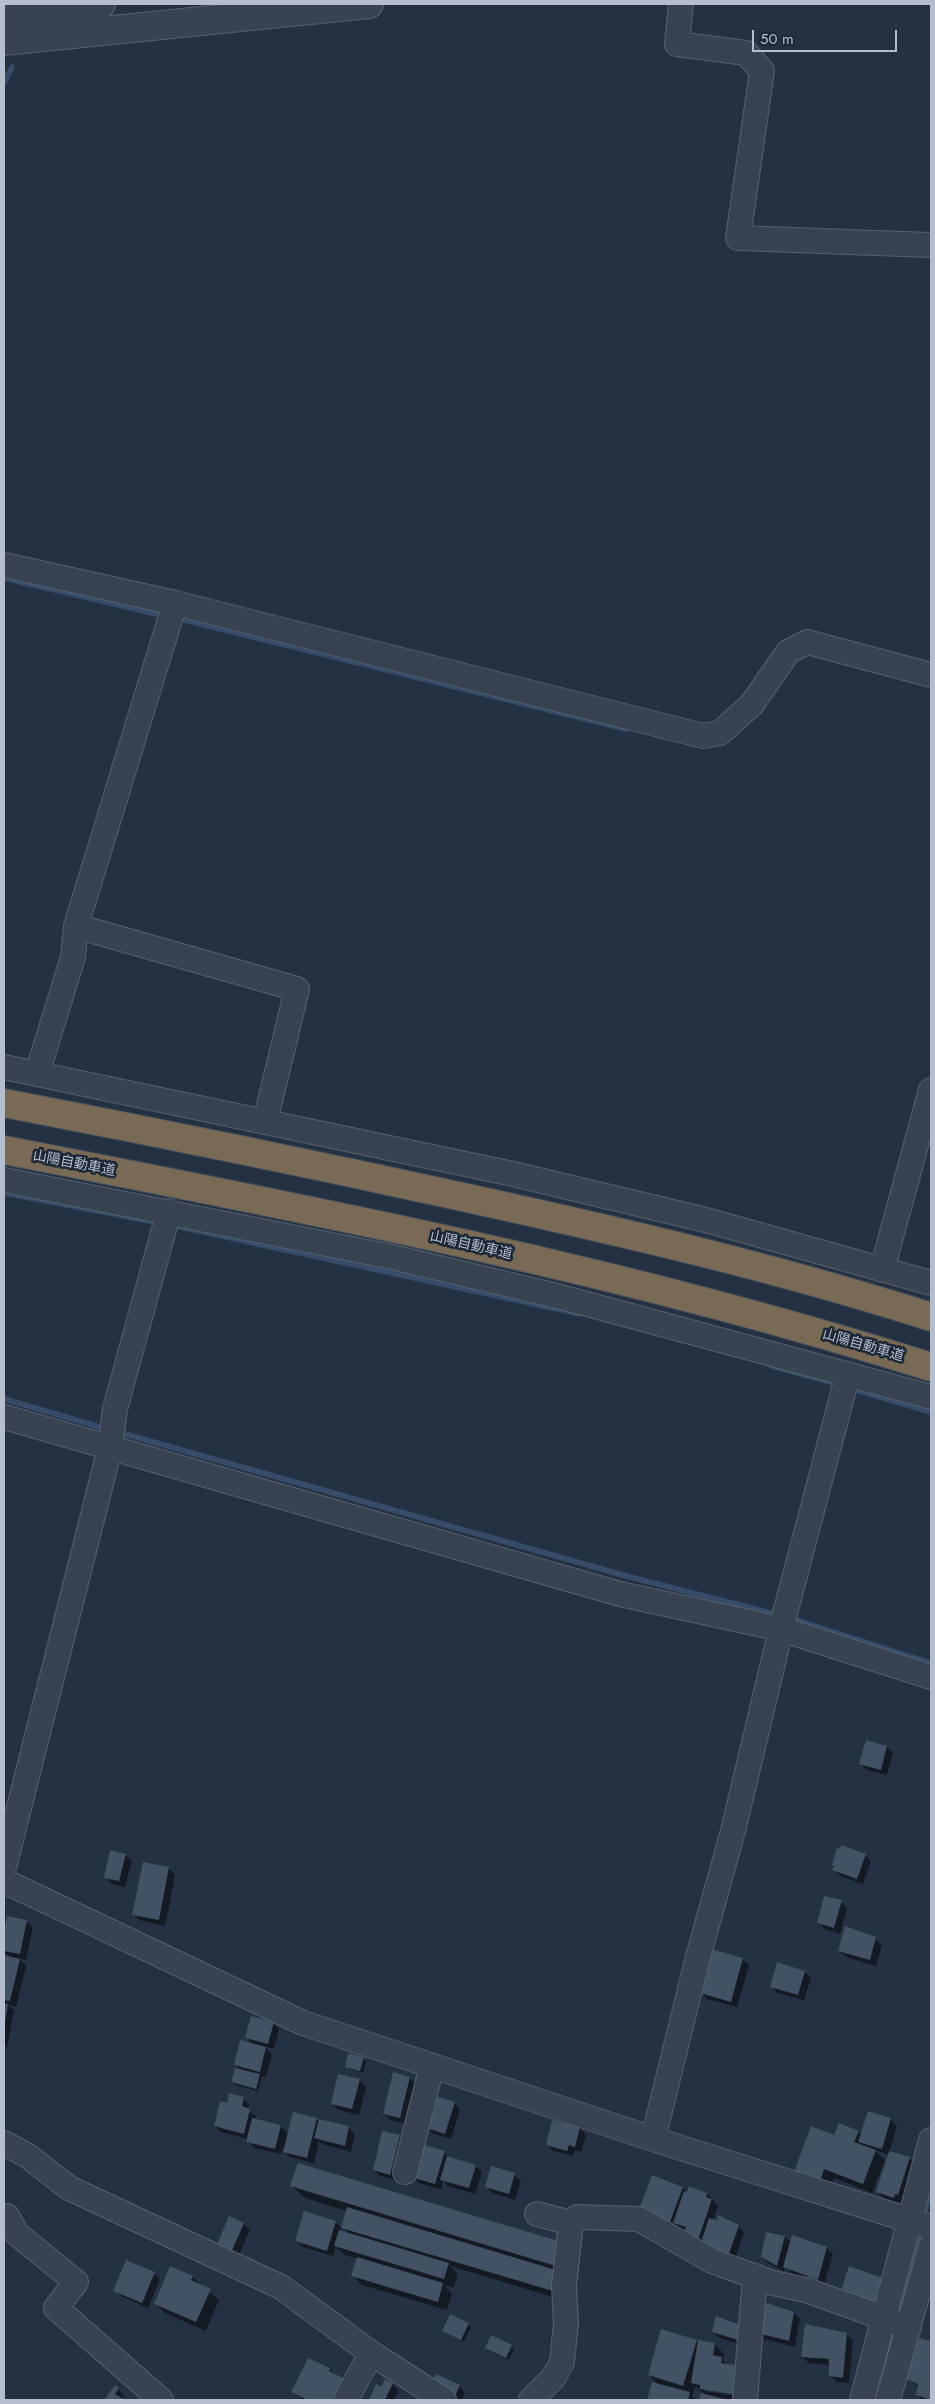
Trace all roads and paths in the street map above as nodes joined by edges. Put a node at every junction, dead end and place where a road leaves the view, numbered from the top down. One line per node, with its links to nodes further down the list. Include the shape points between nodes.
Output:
1 (101, 4): 4 (street)
2 (369, 4): 5 (street)
3 (681, 4): 6 (street, via 677,44 746,53 762,71 738,238)
4 (4, 14)
5 (4, 41)
6 (931, 245)
7 (4, 565): 8 (street)
8 (172, 613): 9 (street, via 703,736 720,733 727,728 752,704 788,652 807,642); 10 (street)
9 (931, 675)
10 (76, 926): 12 (street, via 73,957); 15 (street, via 297,989)
11 (4, 1068): 12 (street)
12 (37, 1074): 15 (street)
13 (931, 1090): 19 (street)
14 (4, 1104): 21 (highway, via 344,1171 644,1237)
15 (265, 1122): 19 (street, via 513,1174 706,1220)
16 (4, 1150): 22 (highway, 山陽自動車道, via 336,1216 609,1277 858,1343)
17 (4, 1180): 18 (street)
18 (167, 1220): 23 (street, via 392,1258 561,1297); 26 (street, via 115,1409)
19 (882, 1270): 20 (street)
20 (931, 1284)
21 (931, 1317)
22 (931, 1367)
23 (846, 1383): 24 (street); 27 (street)
24 (931, 1397)
25 (4, 1417): 26 (street)
26 (111, 1437): 27 (street, via 620,1594); 29 (street)
27 (783, 1621): 28 (street); 32 (street, via 733,1831)
28 (931, 1677)
29 (4, 1867)
30 (4, 1881): 31 (street, via 303,2022)
31 (432, 2066): 32 (street); 35 (street)
32 (653, 2139): 39 (street)
33 (931, 2140): 39 (street)
34 (4, 2143): 42 (street, via 28,2156 69,2188 281,2287)
35 (405, 2172)
36 (537, 2214): 38 (street)
37 (4, 2216): 43 (street, via 8,2216 17,2234 76,2282 56,2308)
38 (571, 2223): 40 (street, via 577,2217 639,2220 712,2261); 46 (street, via 564,2286 566,2323 562,2362 554,2377)
39 (924, 2228): 41 (street); 41 (street, via 888,2309)
40 (755, 2276): 41 (street); 47 (street)
41 (905, 2321): 48 (street); 49 (street)
42 (367, 2359): 44 (street); 45 (street)
43 (161, 2400)
44 (346, 2400)
45 (444, 2400)
46 (531, 2400)
47 (745, 2400)
48 (862, 2400)
49 (888, 2400)

